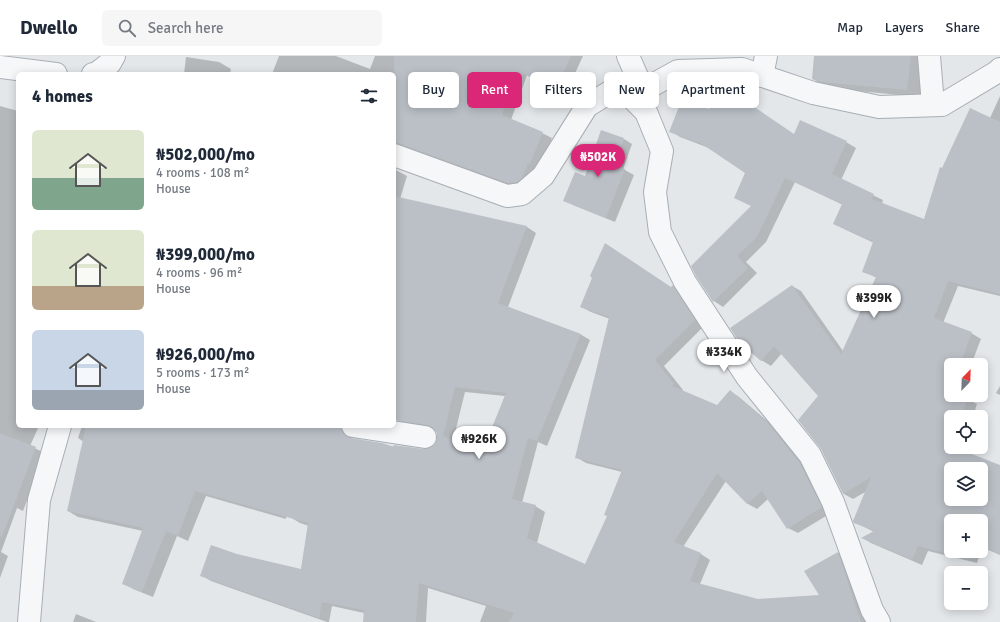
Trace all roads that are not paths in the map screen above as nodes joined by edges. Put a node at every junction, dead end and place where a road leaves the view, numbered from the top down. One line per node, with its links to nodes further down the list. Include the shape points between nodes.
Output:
1 (114, 56): 8 (street, via 110,63)
2 (628, 56): 9 (street)
3 (929, 56): 12 (street)
4 (764, 66): 10 (street, via 678,71); 12 (street, via 813,93 879,107)
5 (0, 67): 7 (street)
6 (1000, 69): 12 (street, via 942,105)
7 (40, 72)
8 (98, 72)
9 (632, 72)
10 (659, 82)
11 (604, 96): 14 (street, via 586,106 543,176 522,194 507,196)
12 (933, 105)
13 (644, 108): 19 (street, via 662,151 655,192 660,232 685,282 747,377 810,455 833,502 872,610)
14 (396, 156)
15 (59, 428): 18 (street, via 39,500)
16 (366, 428): 17 (street)
17 (425, 437)
18 (29, 622)
19 (879, 622)

